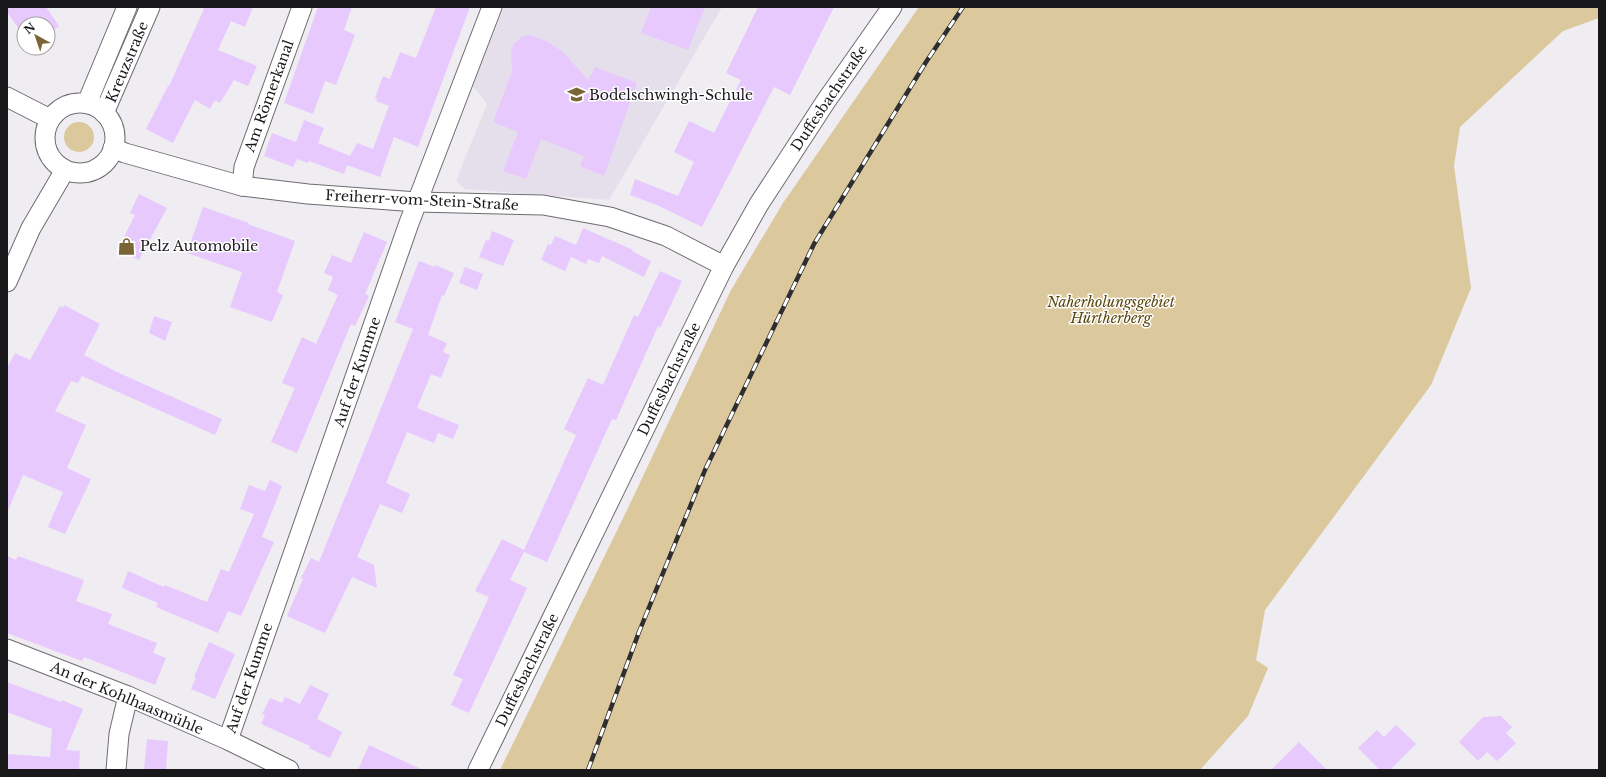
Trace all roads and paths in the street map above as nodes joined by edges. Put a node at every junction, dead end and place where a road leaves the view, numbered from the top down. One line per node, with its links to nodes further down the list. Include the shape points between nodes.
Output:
1 (127, 7): 7 (street, Kreuzstraße)
2 (150, 7): 8 (street, Kreuzstraße)
3 (302, 7): 12 (street, Am Römerkanal, via 244,167)
4 (492, 7): 13 (street, Auf der Kumme)
5 (892, 7): 14 (street, Duffesbachstraße, via 826,100 759,204)
6 (7, 96): 9 (street)
7 (88, 103): 8 (street, Kreuzstraße); 9 (street, via 66,105 56,111)
8 (104, 112): 10 (street, via 115,133)
9 (50, 119): 11 (street, via 44,139 46,149 56,164)
10 (113, 148): 11 (street, via 104,163 95,169 85,172); 12 (street, Freiherr-vom-Stein-Straße)
11 (65, 170): 15 (street, via 31,228)
12 (242, 186): 13 (street, Freiherr-vom-Stein-Straße)
13 (417, 202): 14 (street, Freiherr-vom-Stein-Straße, via 543,205 610,217 666,236); 18 (street, Auf der Kumme)
14 (724, 266): 21 (street, Duffesbachstraße)
15 (7, 282)
16 (7, 649): 17 (street, An der Kohlhaasmühle)
17 (128, 696): 18 (street, An der Kohlhaasmühle); 19 (street, via 119,734)
18 (228, 740): 20 (street, An der Kohlhaasmühle)
19 (116, 770)
20 (289, 770)
21 (478, 770)

